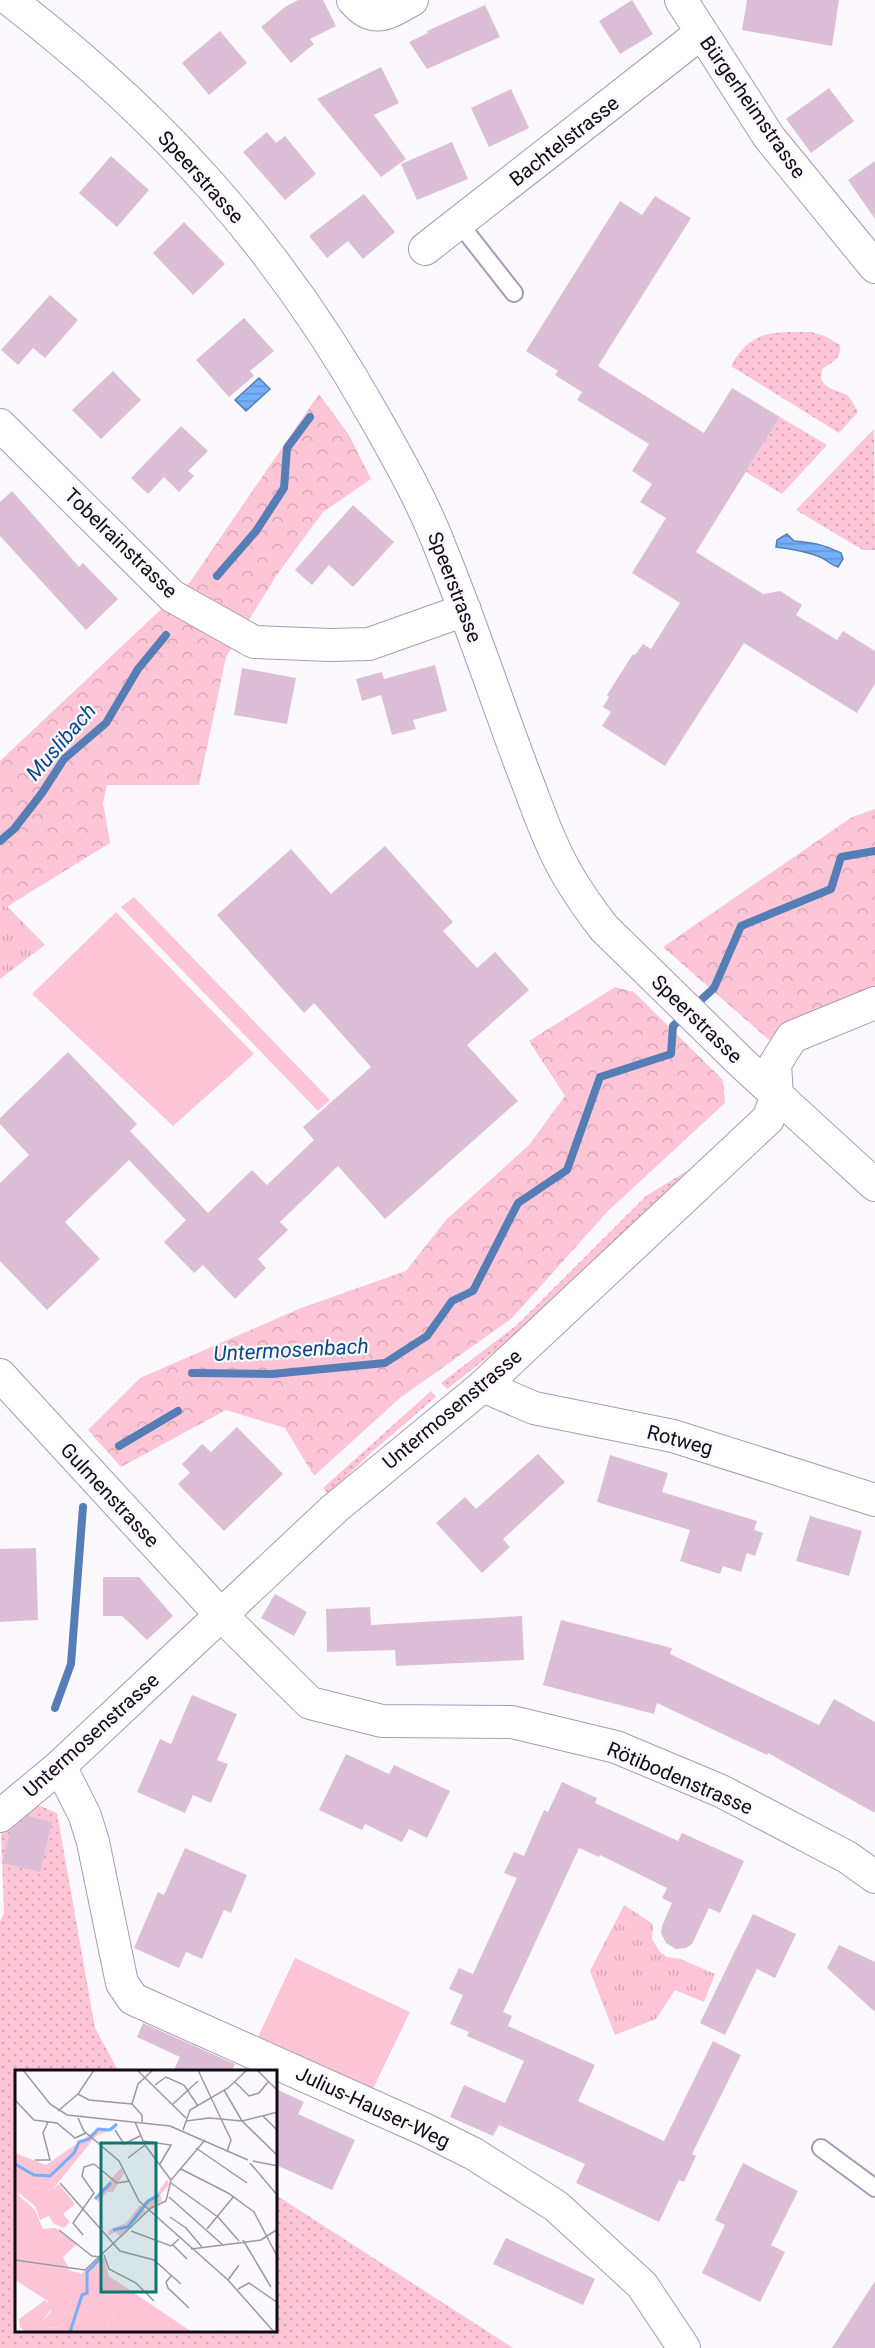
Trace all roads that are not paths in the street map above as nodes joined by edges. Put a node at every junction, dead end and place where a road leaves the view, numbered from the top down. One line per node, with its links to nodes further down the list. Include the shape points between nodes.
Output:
1 (10, 0): 11 (street, Speerstrasse, via 67,45 166,135 220,194 291,283 397,456 422,505)
2 (353, 0): 3 (street, via 373,16 386,14)
3 (412, 0)
4 (681, 0): 5 (street, Bürgerheimstrasse)
5 (701, 33): 6 (street, Bachtelstrasse); 8 (street, Bürgerheimstrasse, via 769,137)
6 (459, 223): 7 (street, Bachtelstrasse); 9 (lane)
7 (426, 249)
8 (875, 267)
9 (514, 293)
10 (0, 425): 11 (street, Tobelrainstrasse, via 172,596 254,642 369,644)
11 (465, 610): 13 (street, Speerstrasse, via 550,842 574,887 604,928)
12 (875, 1003): 13 (street, Untermosenstrasse, via 792,1037 776,1064)
13 (777, 1096): 14 (street, Speerstrasse); 16 (street, Untermosenstrasse, via 768,1119)
14 (875, 1185)
15 (0, 1374): 18 (street, Gulmenstrasse)
16 (483, 1386): 17 (street, Rotweg, via 534,1408 673,1436); 18 (street, Untermosenstrasse, via 334,1509)
17 (875, 1500)
18 (221, 1615): 19 (street, Untermosenstrasse); 21 (street, Rötibodenstrasse, via 310,1703 382,1721 512,1722 616,1747 721,1791 846,1857)
19 (60, 1766): 20 (street, Untermosenstrasse); 24 (street, Julius-Hauser-Weg, via 85,1816 122,1983 134,1999 426,2130 474,2154 556,2206 642,2285)
20 (4, 1808)
21 (875, 1877)
22 (821, 2148): 23 (lane)
23 (875, 2188)
24 (684, 2348)

